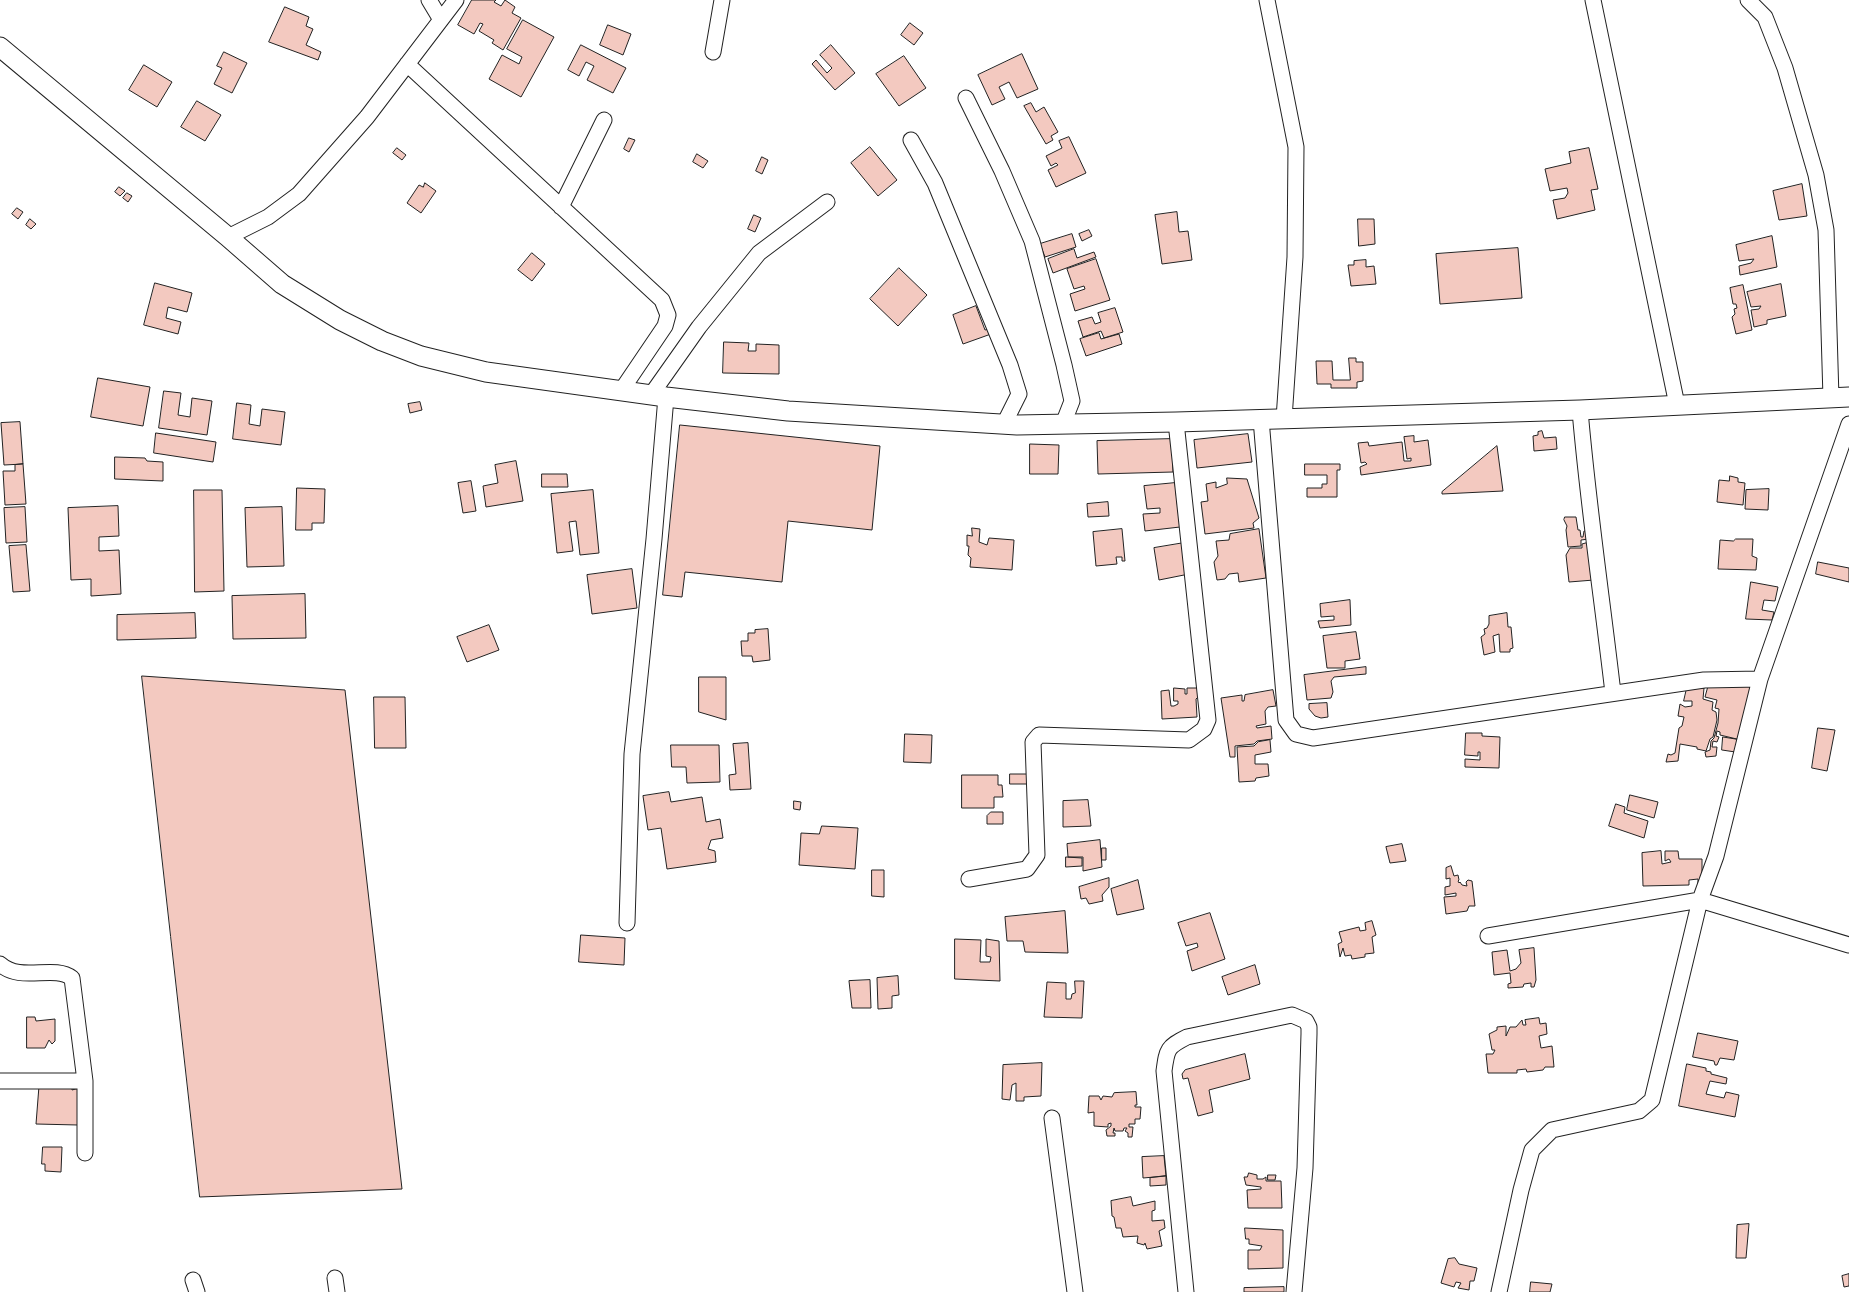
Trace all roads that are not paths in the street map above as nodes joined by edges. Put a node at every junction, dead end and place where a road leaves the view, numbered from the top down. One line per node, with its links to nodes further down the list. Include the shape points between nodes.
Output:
1 (429, 0): 7 (street)
2 (456, 0): 7 (street)
3 (722, 0): 9 (street)
4 (1266, 0): 23 (street, via 1296,146 1295,257)
5 (1593, 0): 20 (street)
6 (1748, 0): 19 (street, via 1765,17 1816,174 1826,230)
7 (441, 20): 10 (street)
8 (0, 47): 16 (street)
9 (713, 52)
10 (407, 64): 15 (street); 16 (street, via 367,117 299,194 268,217)
11 (966, 98): 26 (street, via 1032,241 1072,401)
12 (604, 120): 15 (street)
13 (911, 140): 25 (street, via 935,183 1010,365 1019,394)
14 (827, 202): 18 (street, via 759,254 698,326)
15 (561, 207): 17 (street, via 662,300 668,315 665,326)
16 (228, 237): 17 (street, via 282,284 340,320 382,341 421,356 486,372)
17 (621, 391): 18 (street)
18 (659, 396): 25 (street, via 788,411); 32 (street, via 654,539 632,754)
19 (1840, 397): 20 (street)
20 (1677, 405): 21 (street)
21 (1580, 410): 23 (street); 29 (street)
22 (1261, 419): 23 (street); 24 (street); 29 (street, via 1286,720 1296,734 1313,738)
23 (1284, 419)
24 (1176, 422): 26 (street); 30 (street, via 1208,720 1204,729 1189,740 1039,735 1033,742 1037,855 1027,869)
25 (1004, 424): 26 (street)
26 (1063, 424)
27 (1849, 424): 28 (street)
28 (1760, 679): 29 (street, via 1704,680); 31 (street, via 1716,856)
29 (1613, 693)
30 (969, 879)
31 (1700, 900): 33 (street); 34 (street); 43 (street, via 1652,1100 1639,1112 1552,1130 1532,1150)
32 (627, 923)
33 (1488, 936)
34 (1849, 945)
35 (0, 964): 37 (street, via 14,972 66,973 72,978)
36 (0, 1081): 37 (street)
37 (85, 1081): 39 (street)
38 (1052, 1118): 40 (street)
39 (85, 1153)
40 (1075, 1292)
41 (1186, 1292): 42 (street, via 1164,1071 1166,1054 1172,1045 1188,1037 1292,1015 1306,1021 1310,1034 1305,1168)
42 (1294, 1292)
43 (1499, 1292)

